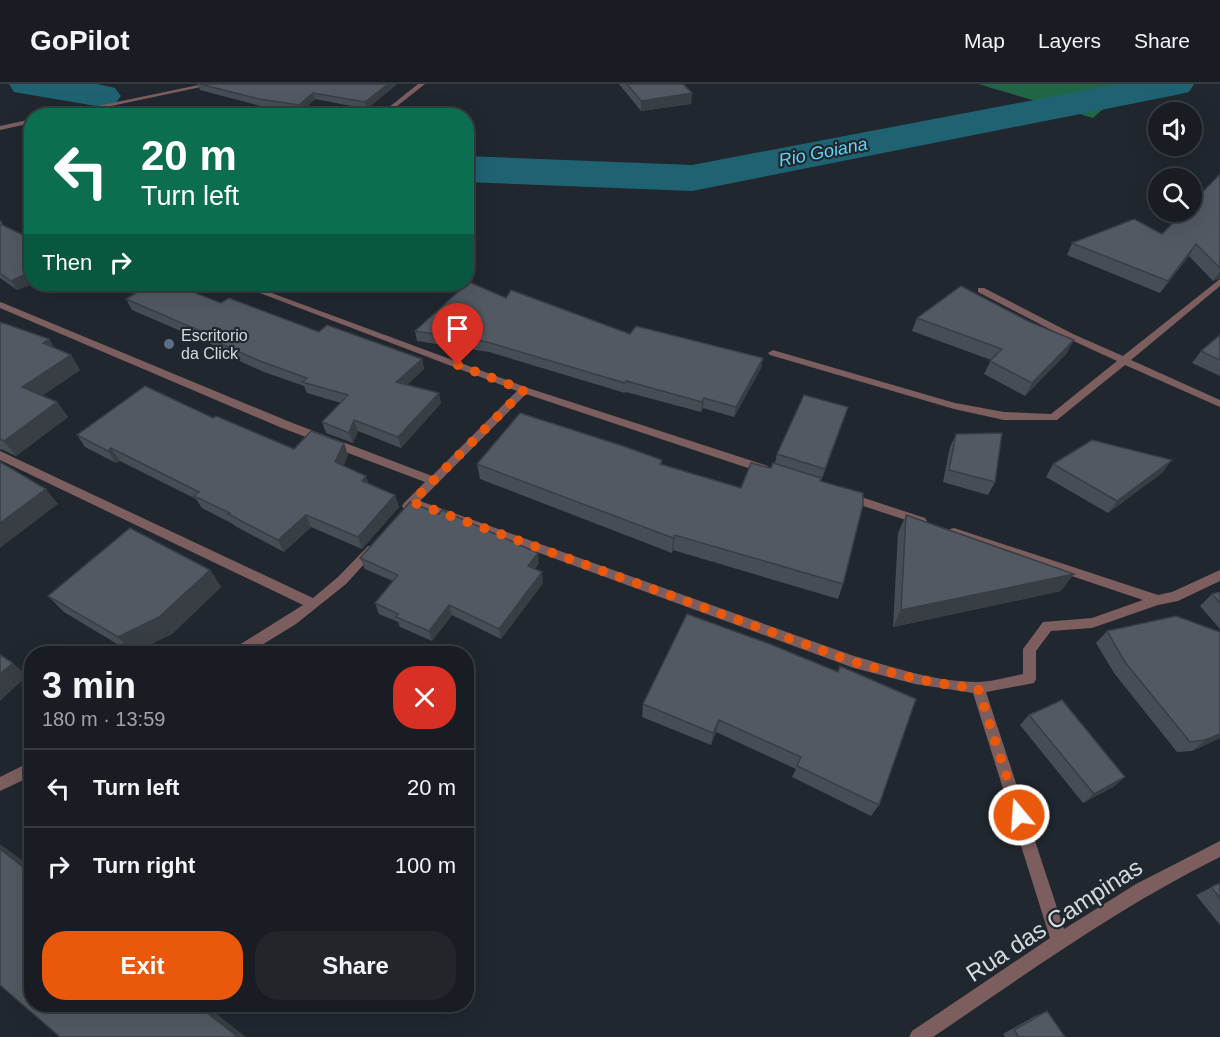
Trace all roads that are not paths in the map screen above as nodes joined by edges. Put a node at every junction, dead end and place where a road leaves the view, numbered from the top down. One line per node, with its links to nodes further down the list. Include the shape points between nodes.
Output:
1 (212, 84): 3 (street)
2 (422, 84): 4 (street)
3 (86, 108)
4 (391, 108)
5 (24, 123): 6 (street)
6 (0, 128)
7 (1220, 282): 12 (street)
8 (981, 290): 12 (street)
9 (259, 291): 13 (street)
10 (0, 304): 17 (street, via 286,425)
11 (773, 353): 12 (street, via 954,406 1004,416 1053,418)
12 (1123, 361): 14 (street)
13 (524, 390): 16 (street); 17 (street)
14 (1220, 404)
15 (0, 455): 24 (street)
16 (773, 472)
17 (432, 480): 19 (street)
18 (841, 495): 23 (street)
19 (412, 502): 20 (street); 26 (street, via 854,662 918,680)
20 (397, 520)
21 (382, 538): 24 (street)
22 (1220, 575): 23 (street, via 1174,597)
23 (1158, 600): 26 (street, via 1092,623 1048,626 1030,650 1029,678)
24 (314, 604): 25 (street)
25 (250, 646)
26 (978, 688): 30 (street)
27 (24, 772): 28 (street)
28 (0, 784)
29 (1220, 849): 30 (street, Rua das Campinas, via 1121,902)
30 (1060, 942): 31 (street, Rua das Campinas)
31 (918, 1037)

